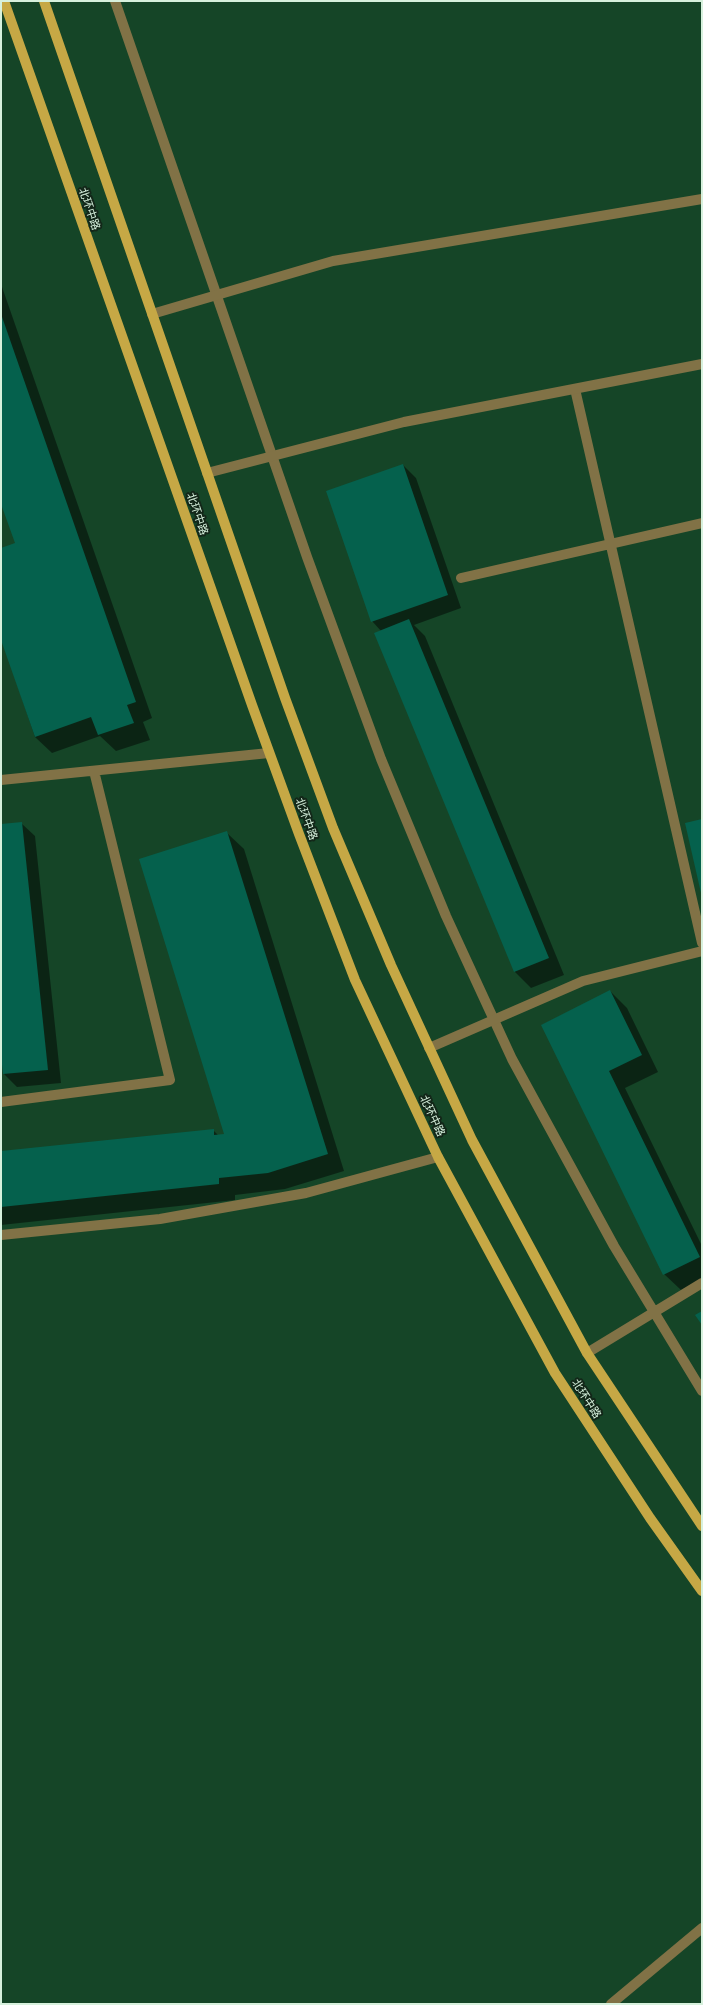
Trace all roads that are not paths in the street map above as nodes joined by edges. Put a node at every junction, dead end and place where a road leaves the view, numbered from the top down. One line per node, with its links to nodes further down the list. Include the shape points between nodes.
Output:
1 (4, 1): 14 (main road, 北环中路)
2 (44, 1): 6 (main road, 北环中路)
3 (115, 1): 5 (street)
4 (702, 199): 5 (street, via 333,261)
5 (217, 295): 6 (street); 9 (street)
6 (152, 314): 10 (main road, 北环中路)
7 (702, 364): 8 (street)
8 (575, 389): 9 (street, via 404,422); 12 (street)
9 (272, 456): 10 (street); 19 (street, via 381,759 446,916)
10 (207, 473): 20 (main road, 北环中路, via 333,828)
11 (702, 523): 12 (street)
12 (610, 544): 13 (street); 17 (street)
13 (461, 578)
14 (269, 753): 15 (street); 22 (main road, 北环中路, via 355,980)
15 (94, 771): 16 (street); 21 (street, via 170,1080)
16 (1, 780)
17 (702, 943)
18 (702, 951): 19 (street, via 583,981)
19 (494, 1020): 20 (street); 25 (street, via 516,1066 614,1246)
20 (429, 1048): 26 (main road, 北环中路, via 472,1140)
21 (1, 1102)
22 (438, 1157): 23 (street, via 306,1193 160,1219); 29 (main road, 北环中路, via 555,1373 650,1518)
23 (1, 1235)
24 (702, 1283): 25 (street)
25 (654, 1312): 26 (street); 27 (street)
26 (587, 1353): 28 (main road, 北环中路)
27 (702, 1391)
28 (702, 1526)
29 (702, 1591)
30 (702, 1928): 31 (street)
31 (611, 2004)

